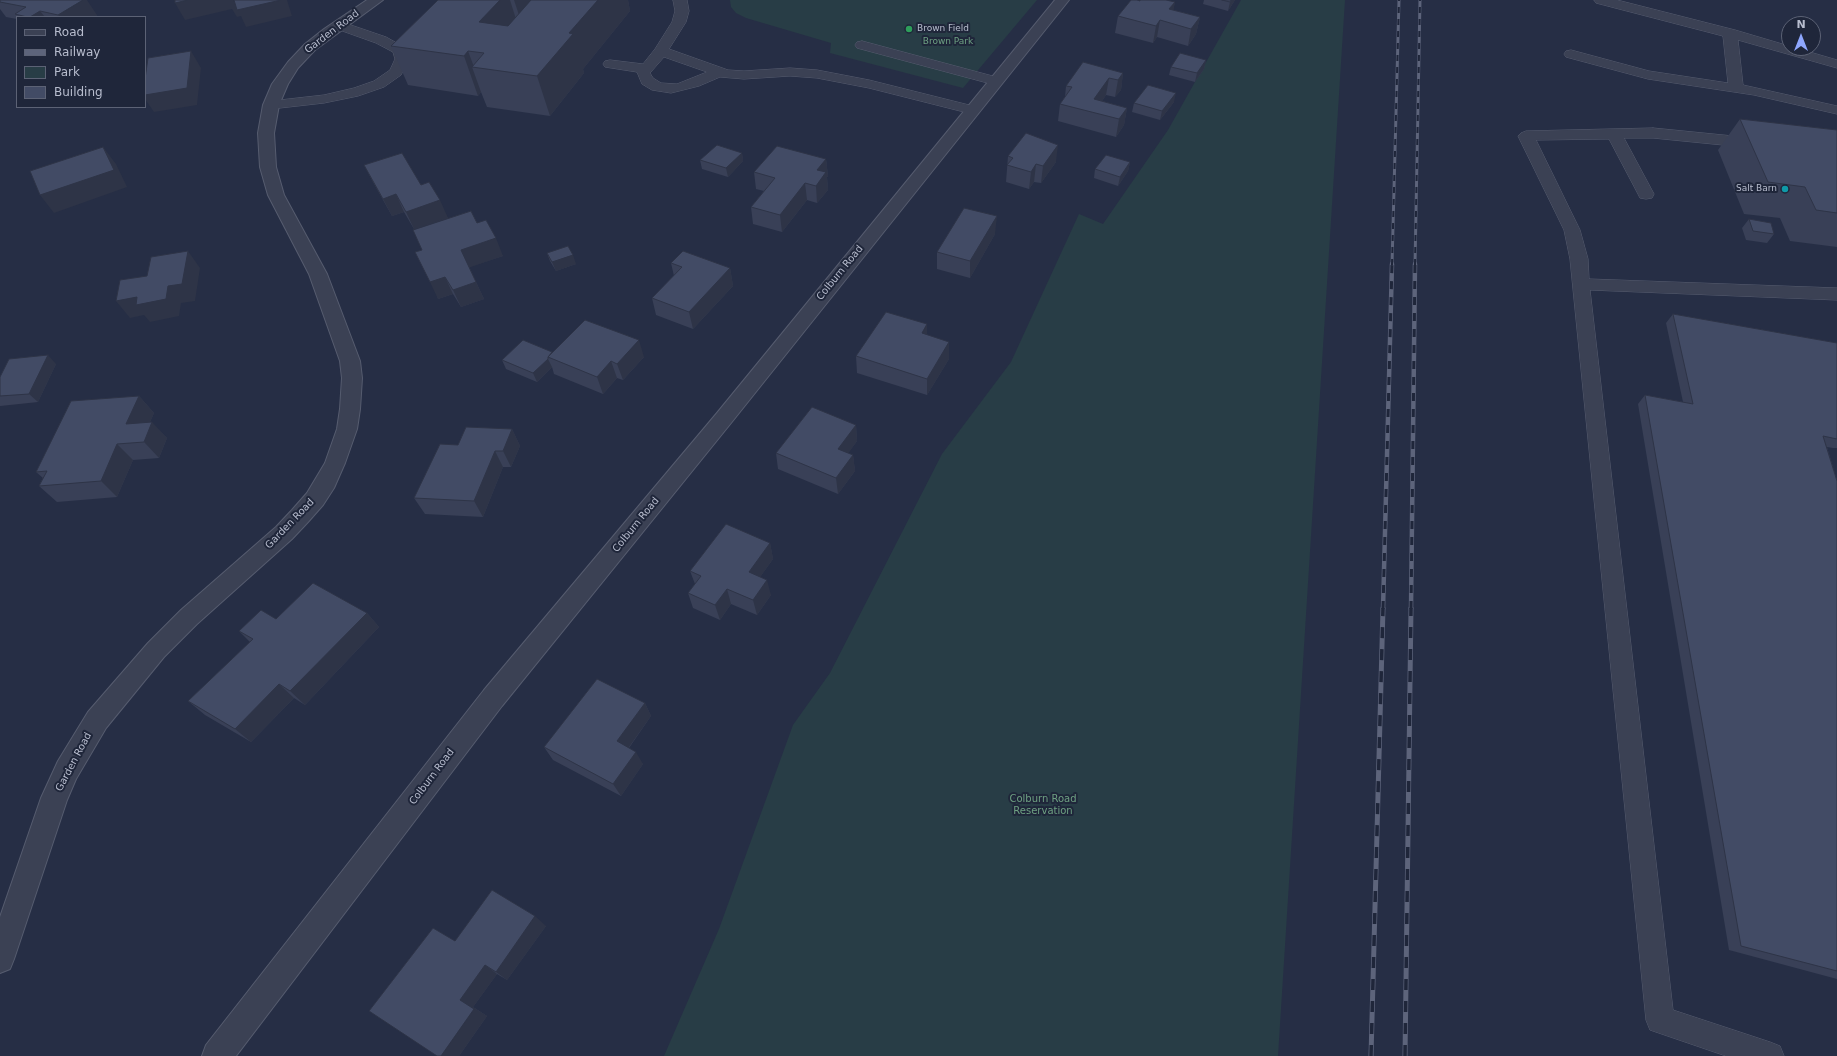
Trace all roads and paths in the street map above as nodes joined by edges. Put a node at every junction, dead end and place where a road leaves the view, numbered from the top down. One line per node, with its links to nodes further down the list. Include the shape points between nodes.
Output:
1 (376, 0): 5 (street, Garden Road)
2 (680, 0): 8 (lane, via 682,11 679,22)
3 (1062, 0): 14 (street, Colburn Road)
4 (1601, 0): 6 (lane)
5 (339, 24): 16 (street, Garden Road, via 293,65 280,84); 16 (lane, via 381,40 399,50 402,59 396,72 379,84 358,92)
6 (1730, 33): 11 (lane); 15 (lane)
7 (862, 45): 14 (lane)
8 (661, 51): 12 (lane); 13 (lane)
9 (1571, 54): 15 (lane, via 1648,75)
10 (610, 64): 12 (lane)
11 (1837, 64)
12 (645, 69): 13 (lane, via 644,77 651,84 671,89 694,83)
13 (718, 72): 17 (lane, via 740,75 790,72 816,74 876,85)
14 (996, 81): 17 (street, Colburn Road)
15 (1736, 88): 18 (lane)
16 (271, 105): 24 (street, Garden Road, via 266,133 271,181 282,209 320,280 350,361 350,409 342,446 326,482 300,516 189,617 130,679 97,720 67,770 54,798)
17 (972, 110): 25 (street, Colburn Road, via 470,728)
18 (1837, 110)
19 (1614, 134): 20 (lane, via 1653,133); 21 (lane); 22 (lane, via 1526,136 1572,230 1579,259)
20 (1768, 145)
21 (1646, 194)
22 (1581, 284): 23 (lane); 26 (lane, via 1660,1020)
23 (1837, 294)
24 (0, 958)
25 (217, 1056)
26 (1770, 1056)

